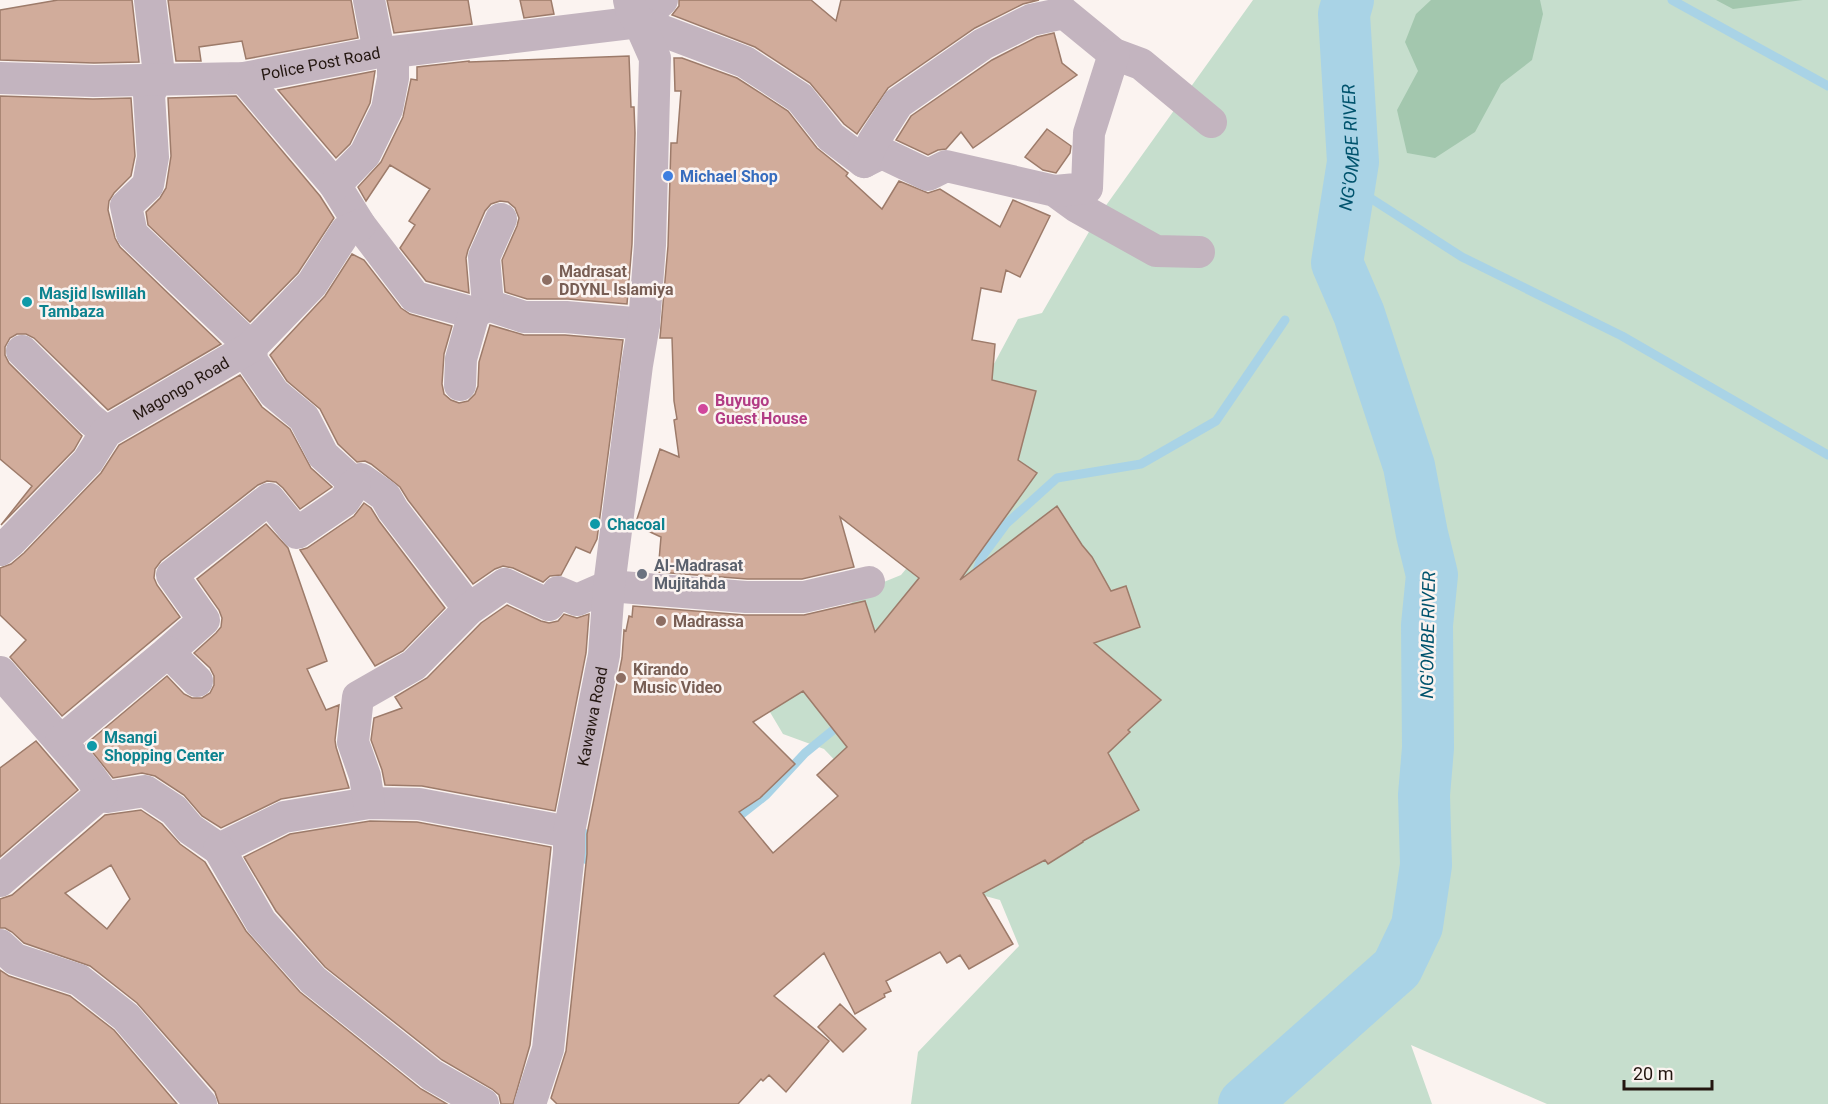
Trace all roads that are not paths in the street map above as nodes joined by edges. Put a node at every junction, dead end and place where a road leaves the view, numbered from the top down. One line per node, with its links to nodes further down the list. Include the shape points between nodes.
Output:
1 (150, 0): 9 (street)
2 (369, 0): 5 (street)
3 (662, 0): 4 (street)
4 (634, 11): 5 (street, Police Post Road); 11 (street, via 745,62 800,98 831,137); 18 (street, Kawawa Road, via 655,58)
5 (386, 52): 8 (street, Police Post Road); 12 (street, via 393,78 387,109 365,154)
6 (1114, 54): 10 (street, via 1141,64); 11 (street, via 1064,13 1031,20 983,44 898,103); 13 (street, via 1089,133 1087,188)
7 (0, 78): 9 (street, Police Post Road)
8 (244, 78): 9 (street, Police Post Road); 12 (street)
9 (156, 79): 19 (street, via 149,95 153,157 148,185 126,206 132,234)
10 (1211, 122)
11 (864, 162): 13 (street, via 882,153 928,175 946,166)
12 (335, 185): 15 (street)
13 (1055, 191): 16 (street, via 1156,251)
14 (501, 219): 17 (street, via 484,257)
15 (360, 225): 17 (street, via 415,297); 19 (street, Magongo Road, via 346,231 312,284)
16 (1199, 252)
17 (481, 309): 18 (street, via 524,316); 21 (street, via 460,359)
18 (644, 324): 26 (street, Kawawa Road)
19 (251, 347): 22 (street, Magongo Road); 23 (street, via 252,361 274,393 304,418 323,455)
20 (22, 351): 22 (street)
21 (460, 385)
22 (106, 432): 24 (street, Magongo Road, via 88,461)
23 (355, 484): 27 (street, via 361,479 385,496); 28 (street, via 344,501 297,532 269,499 172,575 204,620)
24 (4, 540)
25 (869, 582): 26 (street, via 804,597 746,597)
26 (609, 586): 27 (street, via 577,600 558,592 549,605 506,584); 34 (street, Kawawa Road, via 604,655)
27 (469, 609): 33 (street, via 414,665 358,697 353,742)
28 (168, 652): 30 (street); 31 (street)
29 (0, 672): 31 (street)
30 (197, 681)
31 (61, 741): 32 (street)
32 (102, 793): 35 (street, via 107,797 145,791); 36 (street)
33 (369, 803): 34 (street, via 419,804); 35 (street, via 284,817)
34 (569, 832): 40 (street, Kawawa Road, via 548,1049)
35 (219, 849): 39 (street, via 261,922 313,980 432,1075)
36 (0, 881)
37 (0, 945): 38 (street, via 15,960 79,980 126,1017)
38 (201, 1104)
39 (483, 1104)
40 (530, 1104)

